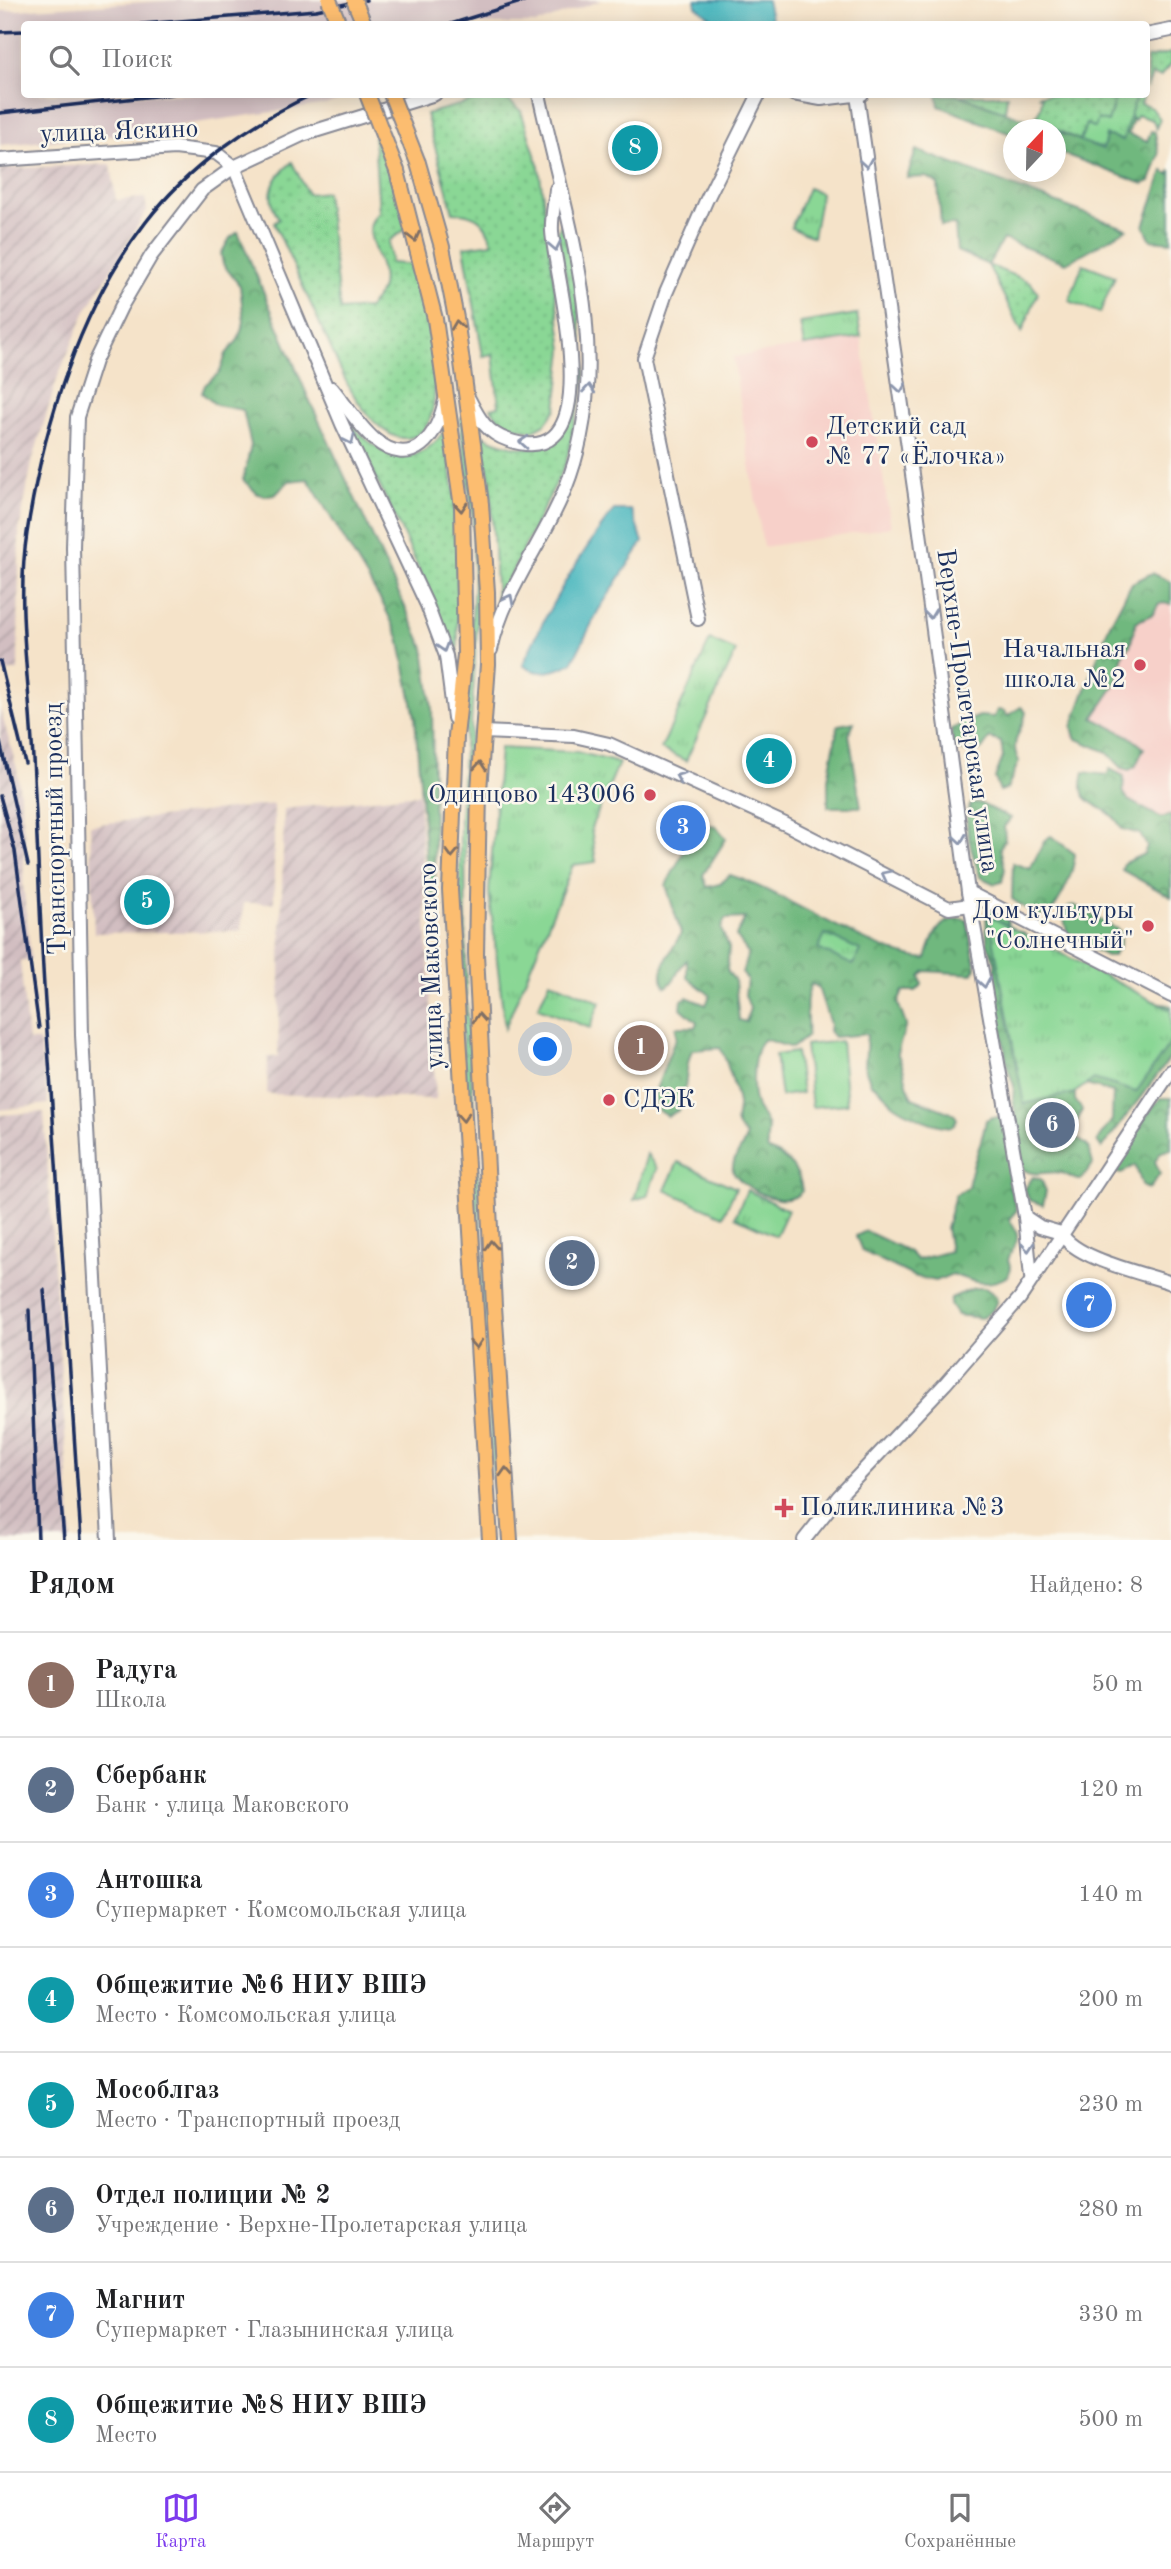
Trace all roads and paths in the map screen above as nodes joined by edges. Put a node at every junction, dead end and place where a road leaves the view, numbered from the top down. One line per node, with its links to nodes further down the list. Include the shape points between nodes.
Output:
1 (329, 0): 3 (main road, bridge)
2 (354, 0): 4 (main road, bridge)
3 (338, 21)
4 (362, 21)
5 (1171, 30): 6 (street)
6 (1150, 34)
7 (369, 98): 17 (main road, улица Маковского, one-way to 17, bridge, via 397,171 435,319)
8 (393, 98): 18 (main road, улица Маковского, one-way to 8, bridge, via 442,247 418,163)
9 (422, 98): 14 (street, Транспортный проезд, via 302,135)
10 (539, 98): 15 (street)
11 (757, 98): 19 (street, via 671,281 644,358)
12 (857, 98): 23 (street, Верхне-Пролетарская улица, one-way to 23)
13 (0, 160): 14 (street, улица Яскино, via 175,148 216,153)
14 (234, 167): 16 (street); 31 (street, Транспортный проезд, via 193,200 141,273 94,361 75,436 72,547 82,1035)
15 (557, 178): 18 (street, one-way to 18, via 552,231 566,308 570,362 566,418 544,441 512,441 488,430); 20 (street, one-way to 15, via 500,618 569,479 588,402 589,348 582,288)
16 (323, 377): 17 (street, via 375,440 402,450 417,449 434,434); 22 (street, one-way to 22, via 437,629 448,667)
17 (446, 391): 22 (main road, улица Маковского, one-way to 22, via 465,563 465,655)
18 (465, 392): 20 (main road, улица Маковского, via 481,504)
19 (698, 619)
20 (488, 664): 21 (main road, улица Маковского)
21 (483, 733): 24 (street, one-way to 21, via 949,908 785,824 591,739); 33 (main road, улица Маковского, one-way to 21, via 475,954)
22 (456, 736): 32 (main road, улица Маковского, one-way to 32, via 452,951)
23 (968, 892): 24 (street, Верхне-Пролетарская улица); 25 (street)
24 (970, 905): 27 (street, Верхне-Пролетарская улица, one-way to 27)
25 (1171, 996)
26 (1171, 1071): 28 (street)
27 (1025, 1217): 28 (street); 29 (street, Верхне-Пролетарская улица, one-way to 29)
28 (1060, 1233): 29 (street); 30 (street, via 1090,1256)
29 (1031, 1277): 34 (street, via 1020,1298)
30 (1171, 1283)
31 (109, 1540)
32 (490, 1540)
33 (510, 1540)
34 (804, 1540)

